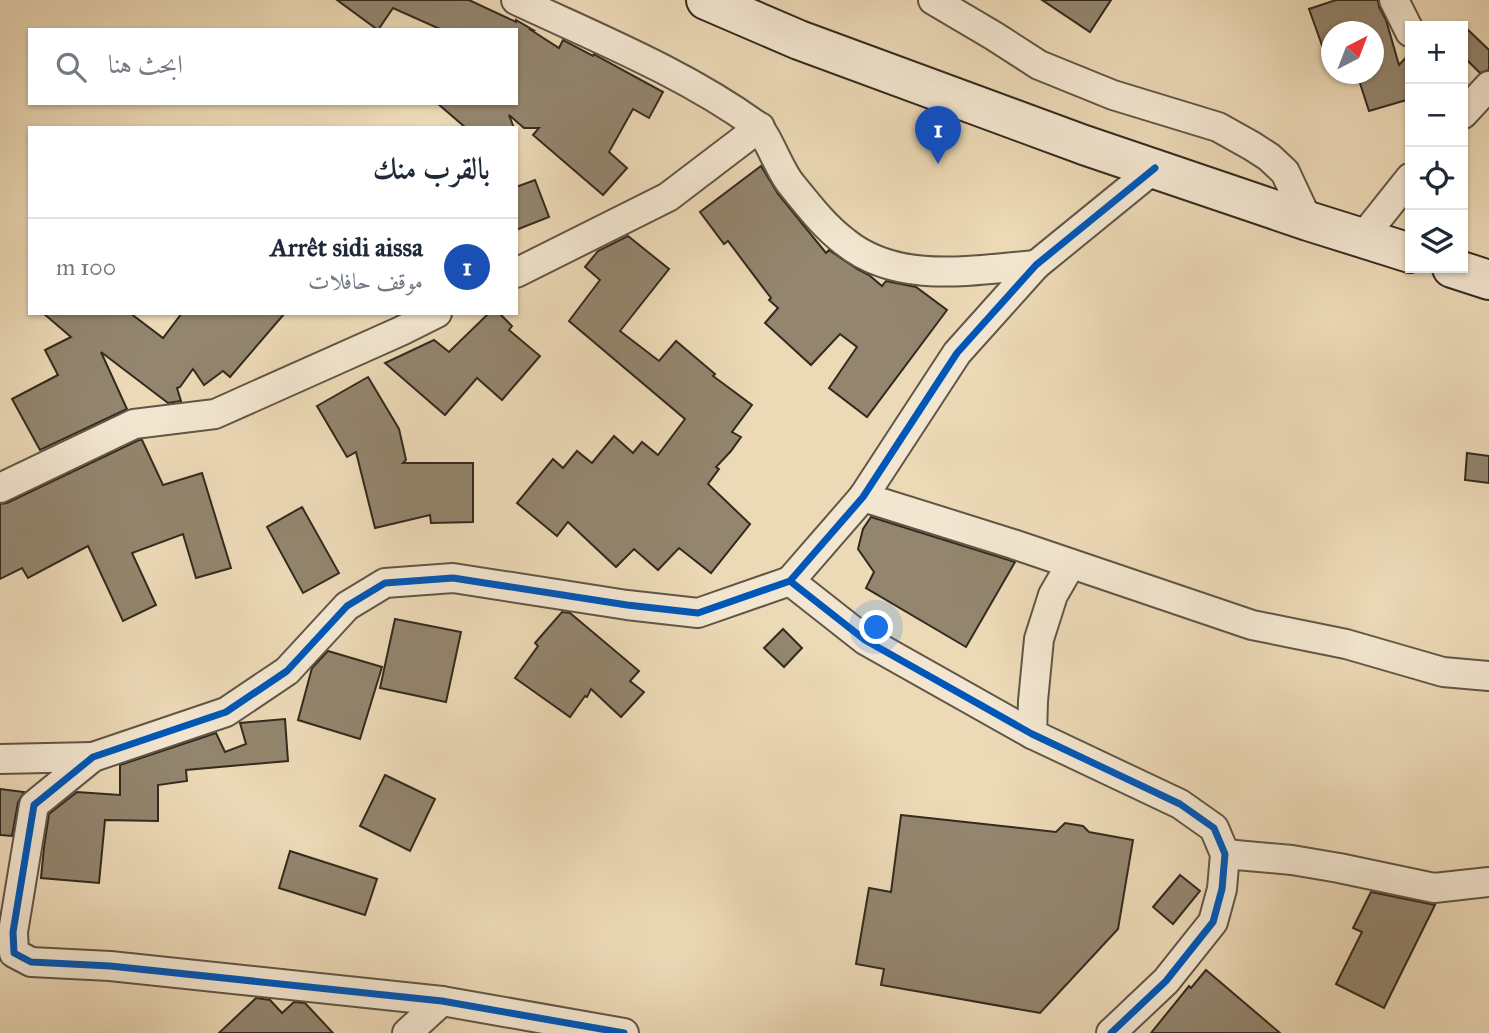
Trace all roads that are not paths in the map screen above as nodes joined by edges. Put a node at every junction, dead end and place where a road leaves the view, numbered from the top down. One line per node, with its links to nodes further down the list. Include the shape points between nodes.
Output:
1 (516, 0): 8 (street, via 677,75)
2 (706, 0): 9 (main road, via 799,40)
3 (933, 0): 11 (street, via 1039,65 1113,95 1218,127 1252,146 1284,172)
4 (1394, 0): 5 (street)
5 (1405, 22)
6 (1489, 86): 7 (street)
7 (1468, 109)
8 (760, 127): 14 (street, via 785,177 821,221 848,244 879,261 914,271 949,272); 15 (street, via 668,197)
9 (1155, 167): 11 (main road); 14 (street)
10 (1405, 184): 12 (street)
11 (1308, 221): 12 (main road)
12 (1363, 237): 13 (main road)
13 (1405, 251)
14 (1036, 265): 21 (street, via 957,353)
15 (518, 272)
16 (1467, 273): 17 (main road)
17 (1489, 280)
18 (428, 315): 19 (street)
19 (396, 322): 20 (street, via 215,414 134,424)
20 (0, 488)
21 (863, 497): 22 (street); 23 (street)
22 (1071, 564): 24 (street, via 1252,625 1346,644 1443,672); 25 (street, via 1053,595 1039,639)
23 (790, 580): 25 (street, via 865,640); 26 (street, via 698,613 453,578 385,583 346,606 287,671 226,712)
24 (1489, 676)
25 (1032, 734): 28 (street, via 1180,804 1214,828)
26 (93, 757): 27 (street); 30 (street, via 34,805 13,932 14,953 31,962)
27 (0, 759)
28 (1225, 854): 29 (street, via 1339,867 1434,888); 33 (street, via 1213,922 1166,981)
29 (1489, 882)
30 (442, 1001): 31 (street); 32 (street)
31 (408, 1033)
32 (624, 1033)
33 (1111, 1033)

